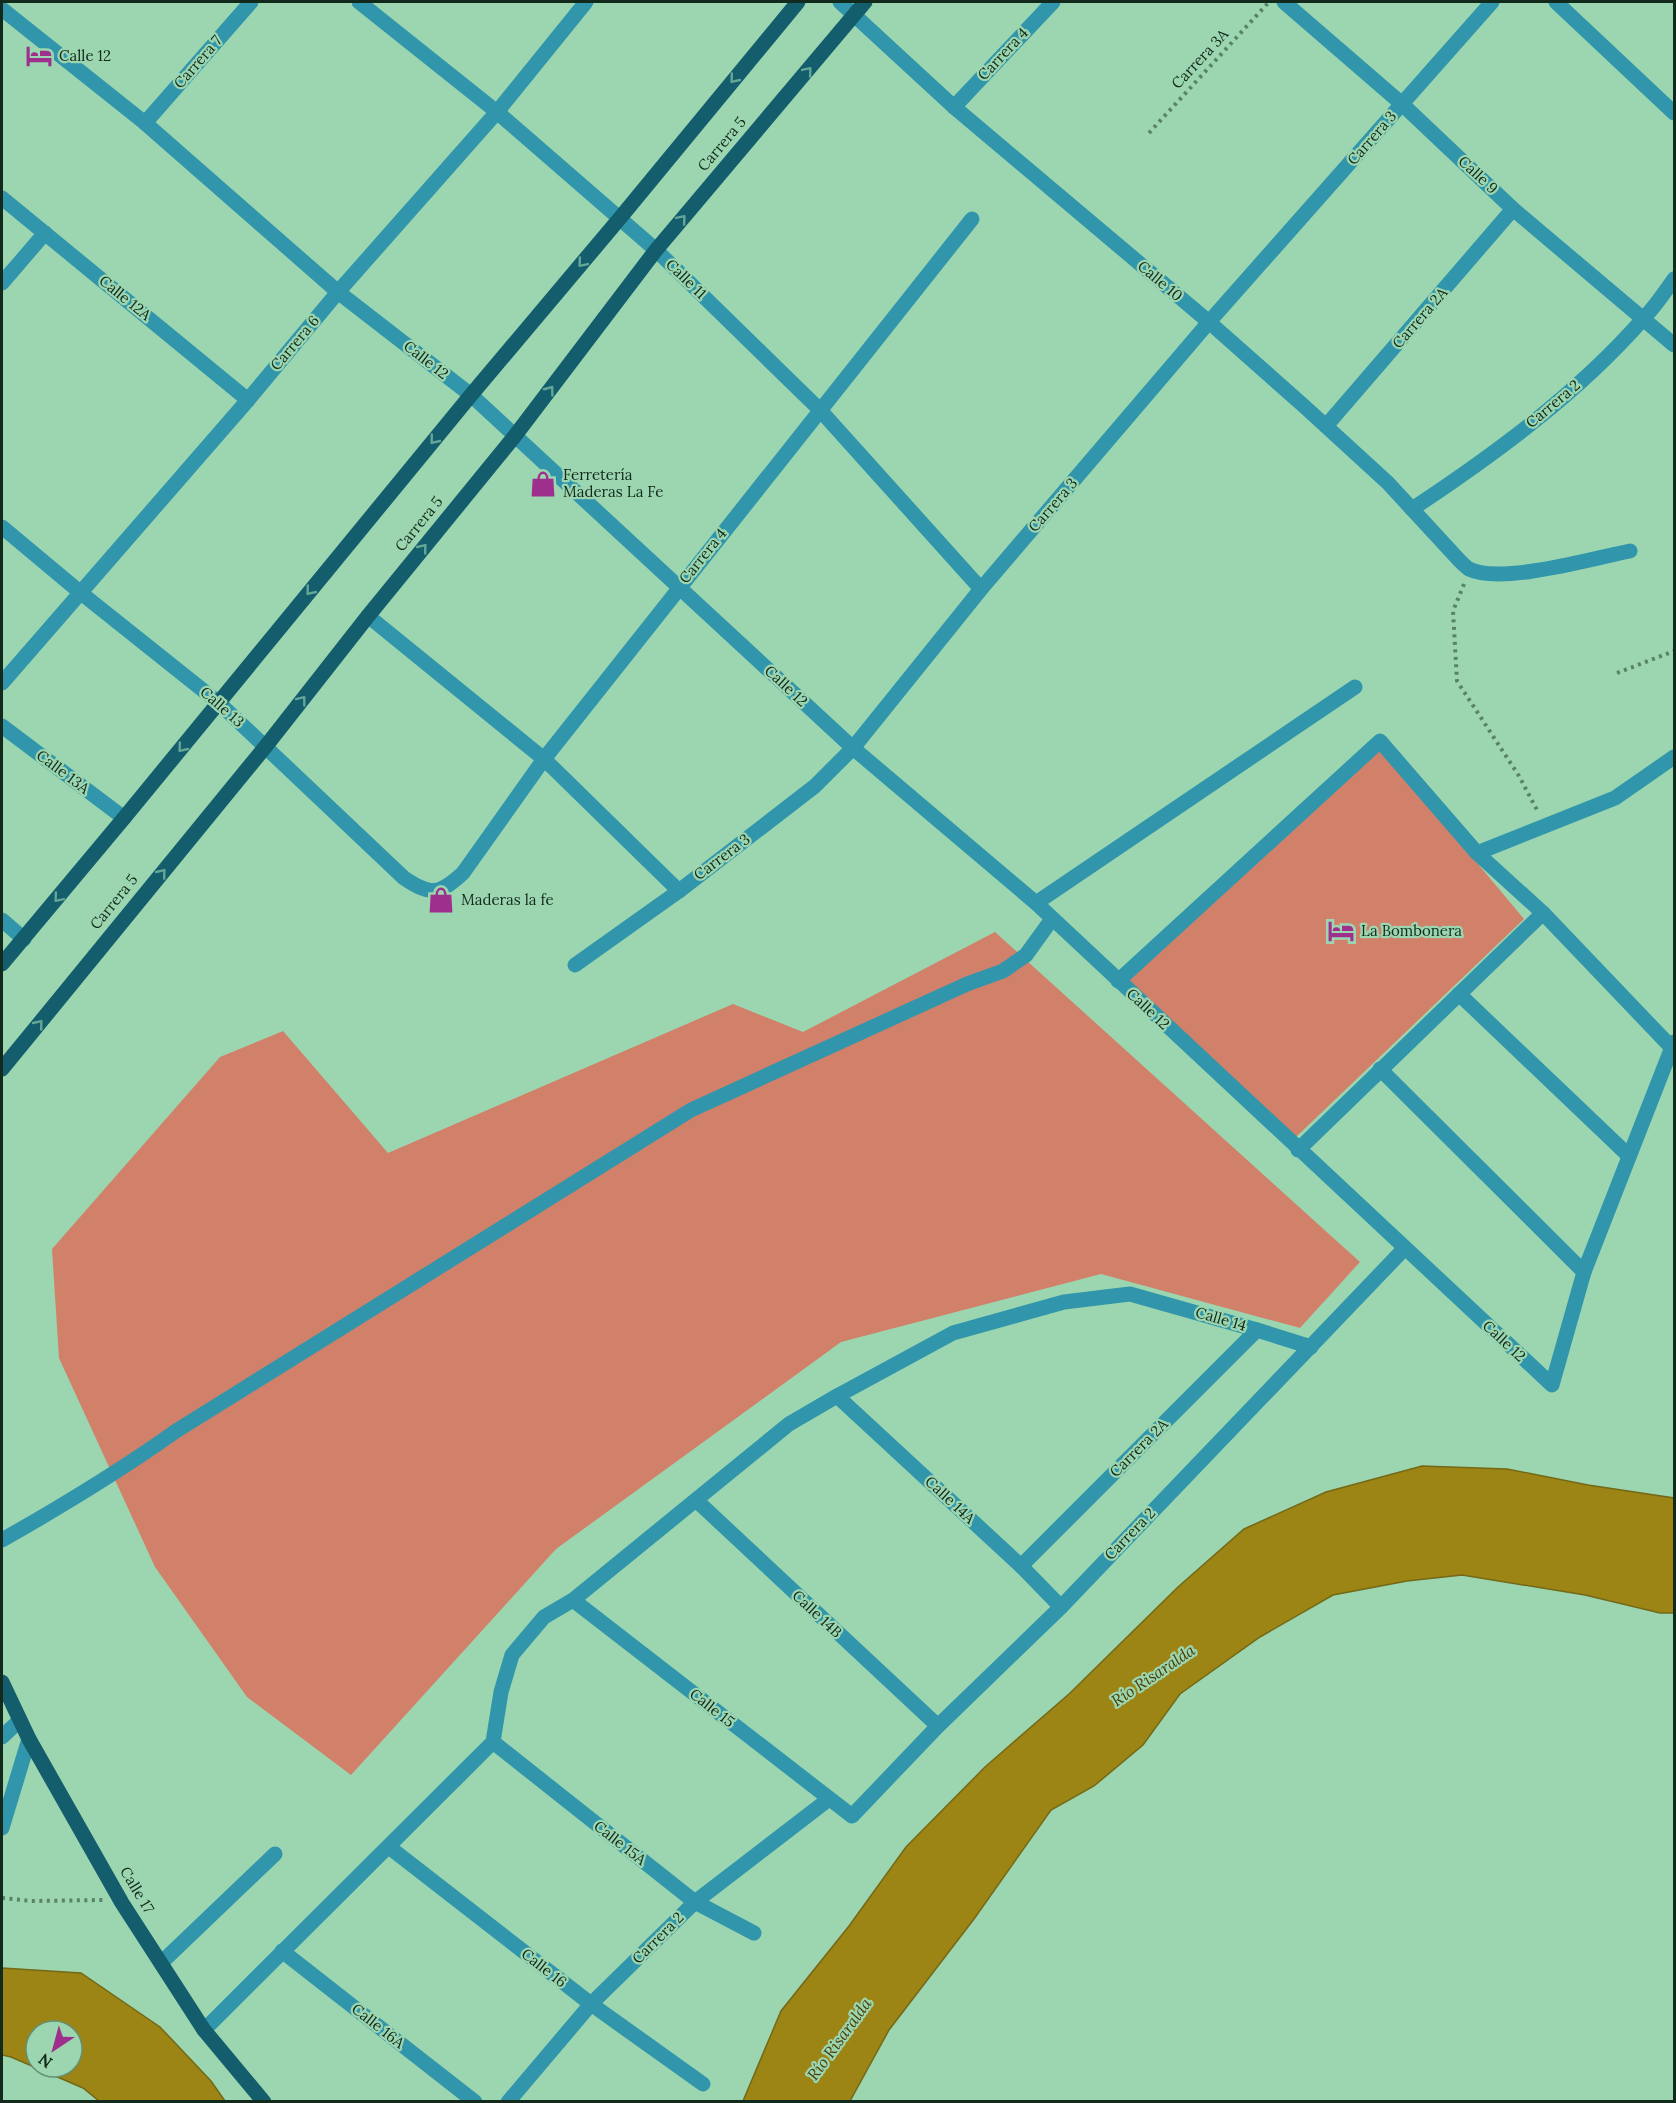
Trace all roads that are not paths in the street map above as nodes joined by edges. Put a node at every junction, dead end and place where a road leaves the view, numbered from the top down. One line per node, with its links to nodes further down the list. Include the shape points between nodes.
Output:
1 (251, 2): 17 (street, Carrera 7)
2 (359, 2): 15 (street, Calle 11)
3 (586, 2): 15 (street, Carrera 6)
4 (798, 2): 20 (main road, Carrera 5, one-way to 20)
5 (840, 2): 12 (street, Calle 10)
6 (865, 2): 12 (main road, Carrera 5)
7 (1053, 2): 14 (street, Carrera 4)
8 (1284, 2): 13 (street, Calle 9)
9 (1492, 2): 13 (street, Carrera 3)
10 (1556, 2): 16 (street)
11 (5, 9): 17 (street, Calle 12)
12 (855, 16): 14 (street, Calle 10); 23 (main road, Carrera 5, one-way to 12)
13 (1402, 104): 19 (street, Calle 9); 28 (street, Carrera 3)
14 (954, 107): 28 (street, Calle 10)
15 (497, 112): 20 (street, Calle 11); 26 (street, Carrera 6)
16 (1674, 113)
17 (145, 123): 26 (street, Calle 12)
18 (2, 198): 22 (street, Calle 12A)
19 (1513, 209): 27 (street, Calle 9); 33 (street, Carrera 2A)
20 (620, 219): 23 (street, Calle 11); 30 (main road, Carrera 5, one-way to 30)
21 (972, 219): 32 (street, Carrera 4)
22 (45, 233): 25 (street); 31 (street, Calle 12A)
23 (656, 250): 32 (street, Calle 11); 34 (main road, Carrera 5, one-way to 23)
24 (1674, 279): 27 (street, Carrera 2)
25 (2, 283)
26 (338, 292): 30 (street, Calle 12); 31 (street, Carrera 6)
27 (1644, 319): 29 (street, Calle 9); 35 (street, Carrera 2, via 1533,422)
28 (1209, 322): 33 (street, Calle 10); 39 (street, Carrera 3)
29 (1674, 345)
30 (471, 394): 34 (street, Calle 12); 44 (main road, Carrera 5, one-way to 44)
31 (248, 400): 40 (street, Carrera 6)
32 (820, 410): 38 (street, Carrera 4); 39 (street, Calle 11)
33 (1326, 426): 35 (street, Calle 10)
34 (514, 437): 38 (street, Calle 12); 41 (main road, Carrera 5, one-way to 34)
35 (1413, 509): 37 (street, Calle 10, via 1458,560 1470,569 1493,574 1521,573)
36 (2, 527): 40 (street, Calle 13)
37 (1630, 550)
38 (680, 586): 47 (street, Calle 12); 49 (street, Carrera 4)
39 (981, 589): 47 (street, Carrera 3)
40 (81, 593): 42 (street, Carrera 6); 44 (street, Calle 13)
41 (368, 616): 46 (main road, Carrera 5, one-way to 41); 49 (street)
42 (2, 683)
43 (1355, 687): 54 (street)
44 (219, 703): 46 (street, Calle 13); 50 (main road, Carrera 5, one-way to 50)
45 (2, 726): 50 (street, Calle 13A)
46 (266, 746): 52 (street, Calle 13, via 404,878 420,889); 64 (main road, Carrera 5, one-way to 46)
47 (853, 748): 53 (street, Carrera 3, via 815,786); 54 (street, Calle 12)
48 (1674, 757): 51 (street, via 1615,798)
49 (544, 759): 52 (street, Carrera 4, via 463,873); 53 (street)
50 (124, 818): 58 (main road, Carrera 5, one-way to 58)
51 (1477, 853): 55 (street); 61 (street, via 1380,741)
52 (435, 891)
53 (679, 891): 60 (street, Carrera 3)
54 (1036, 903): 56 (street, Calle 12)
55 (1543, 913): 62 (street); 63 (street)
56 (1052, 919): 61 (street, Calle 12); 74 (street, via 1026,955 1003,971 691,1110 176,1431 122,1470)
57 (2, 920): 58 (street)
58 (24, 939): 59 (main road, Carrera 5)
59 (2, 964)
60 (575, 965)
61 (1118, 981): 66 (street, Calle 12)
62 (1459, 994): 65 (street); 67 (street)
63 (1673, 1045): 67 (street)
64 (2, 1069)
65 (1380, 1069): 66 (street); 69 (street)
66 (1298, 1150): 68 (street, Calle 12)
67 (1629, 1156): 69 (street)
68 (1404, 1249): 69 (street, Calle 12, via 1551,1385); 71 (street, Carrera 2)
69 (1584, 1272)
70 (1257, 1330): 71 (street, Calle 14); 72 (street, Calle 14, via 1130,1294 1064,1302 953,1333); 75 (street, Carrera 2A)
71 (1311, 1347): 77 (street, Carrera 2)
72 (837, 1396): 73 (street, via 789,1424); 75 (street, Calle 14A)
73 (697, 1501): 76 (street); 80 (street, Calle 14B)
74 (2, 1540)
75 (1021, 1566): 77 (street, Calle 14A)
76 (573, 1600): 83 (street, via 544,1617 512,1655); 84 (street, Calle 15)
77 (1061, 1606): 80 (street, Carrera 2)
78 (2, 1682): 79 (main road, Calle 17)
79 (20, 1720): 81 (street); 82 (main road, Calle 17)
80 (938, 1726): 85 (street, Carrera 2)
81 (2, 1737)
82 (29, 1739): 86 (street); 92 (main road, Calle 17, via 122,1903)
83 (493, 1742): 87 (street); 89 (street, Calle 15A)
84 (829, 1799): 85 (street, Calle 15); 89 (street, Carrera 2)
85 (852, 1816)
86 (2, 1828)
87 (389, 1847): 91 (street); 93 (street, Calle 16)
88 (275, 1854): 92 (street)
89 (694, 1902): 90 (street, Calle 15A); 93 (street, Carrera 2)
90 (754, 1933)
91 (282, 1951): 94 (street); 97 (street, Calle 16A)
92 (161, 1963): 94 (main road, Calle 17)
93 (591, 2004): 95 (street, Calle 16); 98 (street, Carrera 2)
94 (204, 2030): 96 (main road, Calle 17)
95 (703, 2084)
96 (264, 2102)
97 (475, 2102)
98 (508, 2102)

